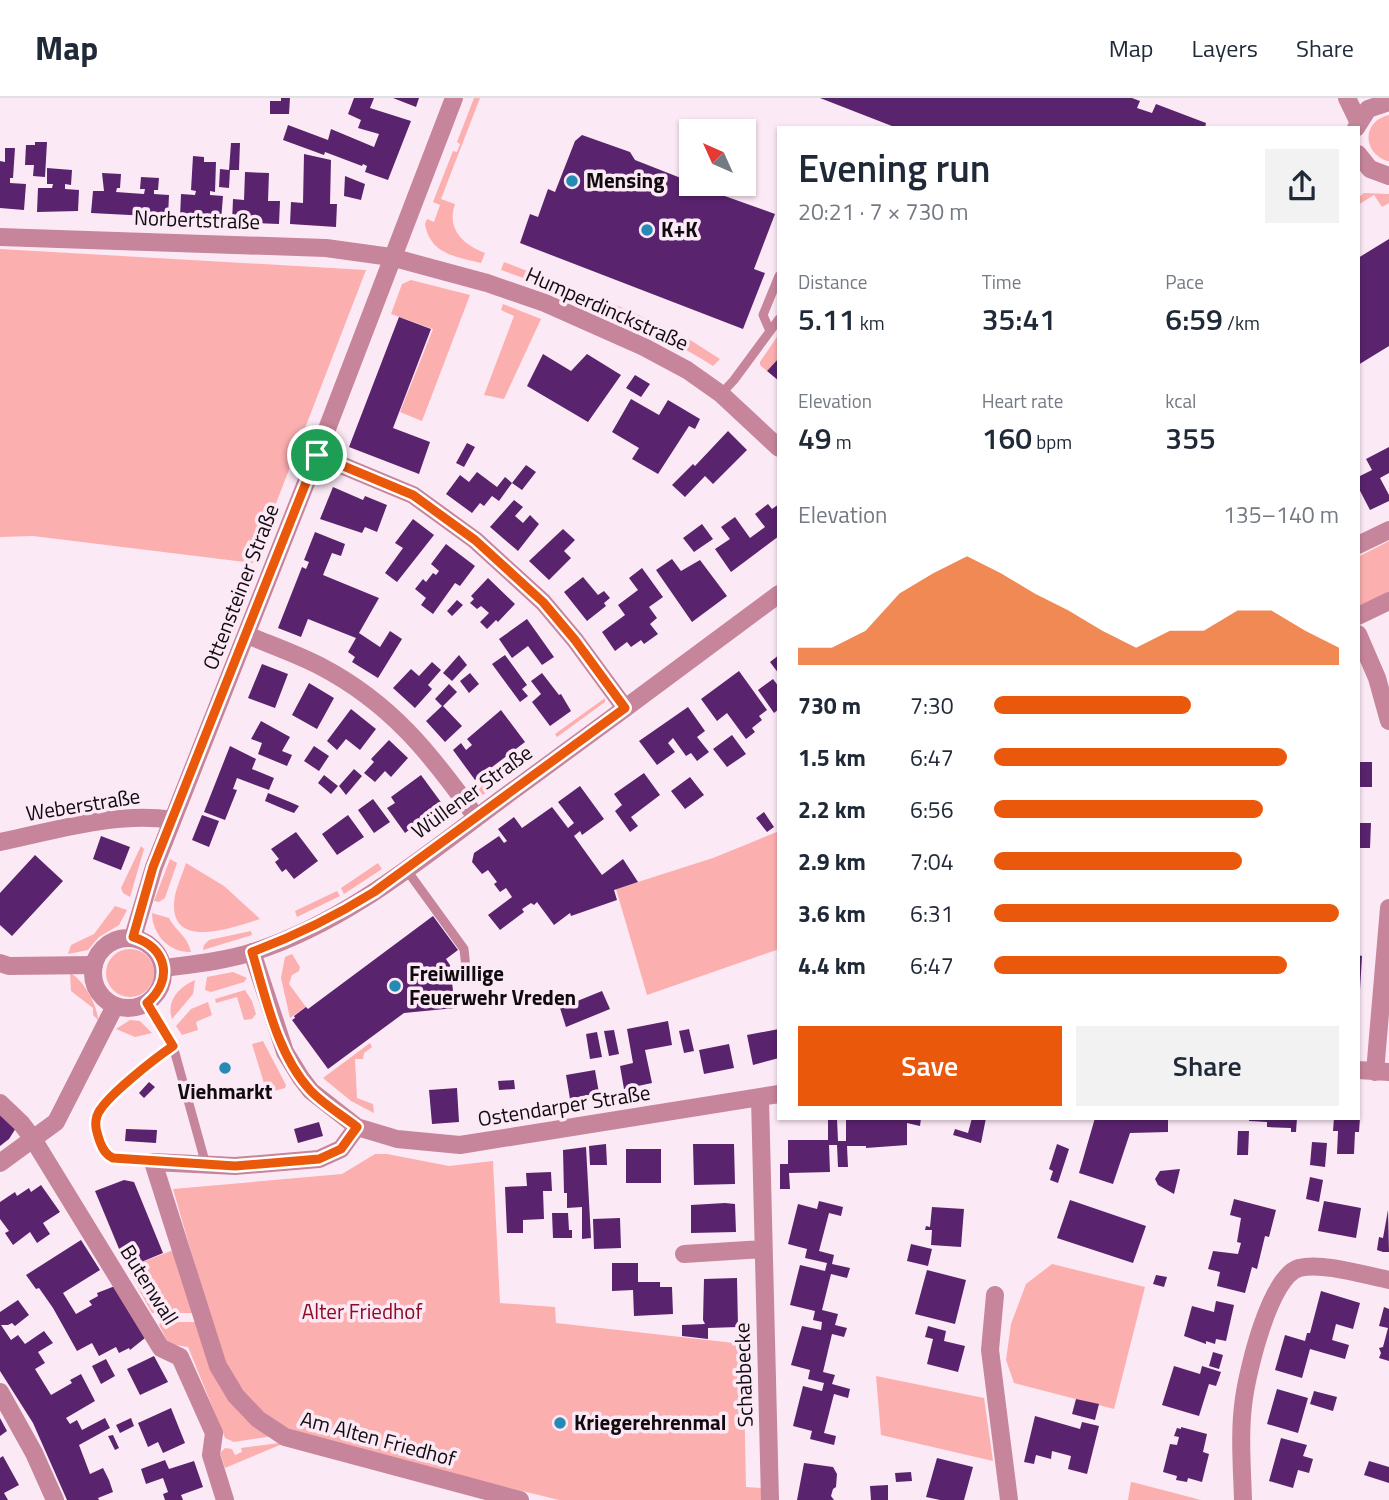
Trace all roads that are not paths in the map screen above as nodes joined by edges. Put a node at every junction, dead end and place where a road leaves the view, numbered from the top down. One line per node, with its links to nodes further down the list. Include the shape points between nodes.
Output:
1 (454, 98): 8 (street, Ottensteiner Straße)
2 (1347, 98): 4 (street)
3 (1383, 101): 4 (street, via 1368,109)
4 (1357, 125)
5 (1360, 158): 6 (street)
6 (1374, 175)
7 (0, 237): 8 (street, Norbertstraße, via 326,248)
8 (391, 257): 12 (street, Humperdinckstraße, via 545,303 687,370); 14 (street, Ottensteiner Straße)
9 (777, 281): 11 (lane, via 764,315)
10 (777, 322): 11 (lane)
11 (771, 331): 12 (lane)
12 (721, 394): 13 (street, Humperdinckstraße)
13 (777, 446)
14 (317, 455): 20 (street, Ottensteiner Straße); 22 (street, via 413,495 475,540 543,602)
15 (1389, 530): 16 (street)
16 (1360, 544)
17 (777, 595): 22 (street, Wüllener Straße)
18 (1389, 601): 19 (street)
19 (1360, 615)
20 (247, 635): 24 (street, via 319,666 385,709 431,755); 25 (street, Ottensteiner Straße)
21 (1360, 639): 23 (street)
22 (625, 708): 24 (street, Wüllener Straße)
23 (1389, 720)
24 (476, 817): 27 (street, Wüllener Straße)
25 (172, 820): 26 (street, Weberstraße, via 106,821); 29 (street, Ottensteiner Straße)
26 (0, 842)
27 (406, 869): 30 (street, Wüllener Straße, via 336,916); 34 (lane, via 464,949)
28 (1389, 908): 38 (street)
29 (133, 937): 32 (street, via 112,941); 33 (street, via 150,944)
30 (252, 952): 33 (street, Wüllener Straße); 42 (street, via 285,1052 312,1091)
31 (0, 963): 32 (street)
32 (94, 965): 36 (street, via 97,990)
33 (164, 968): 35 (street, via 161,988)
34 (467, 978)
35 (147, 1003): 36 (street, via 132,1008); 37 (lane)
36 (115, 1006): 43 (street, via 55,1122)
37 (173, 1046): 44 (lane, via 101,1107 95,1125 108,1156); 46 (lane)
38 (1374, 1071)
39 (777, 1094): 40 (street, Ostendarper Straße)
40 (760, 1098): 42 (street, Ostendarper Straße, via 460,1145 397,1139); 47 (street, Schabbecke)
41 (0, 1103): 43 (street, Butenwall)
42 (357, 1127): 46 (street, via 341,1149 319,1159)
43 (33, 1139): 45 (street); 53 (street, Butenwall, via 162,1348 180,1357 214,1433 211,1455)
44 (153, 1162): 46 (street); 54 (street, Am Alten Friedhof, via 218,1366 236,1396 258,1419 285,1437)
45 (0, 1163)
46 (206, 1165)
47 (763, 1249): 48 (street); 55 (street, Schabbecke)
48 (684, 1254)
49 (1389, 1280): 57 (street, via 1314,1266 1296,1269 1284,1278 1251,1363 1244,1400)
50 (995, 1295): 56 (street, via 990,1350)
51 (0, 1392): 52 (street)
52 (55, 1500)
53 (225, 1500)
54 (520, 1500)
55 (770, 1500)
56 (1009, 1500)
57 (1243, 1500)

